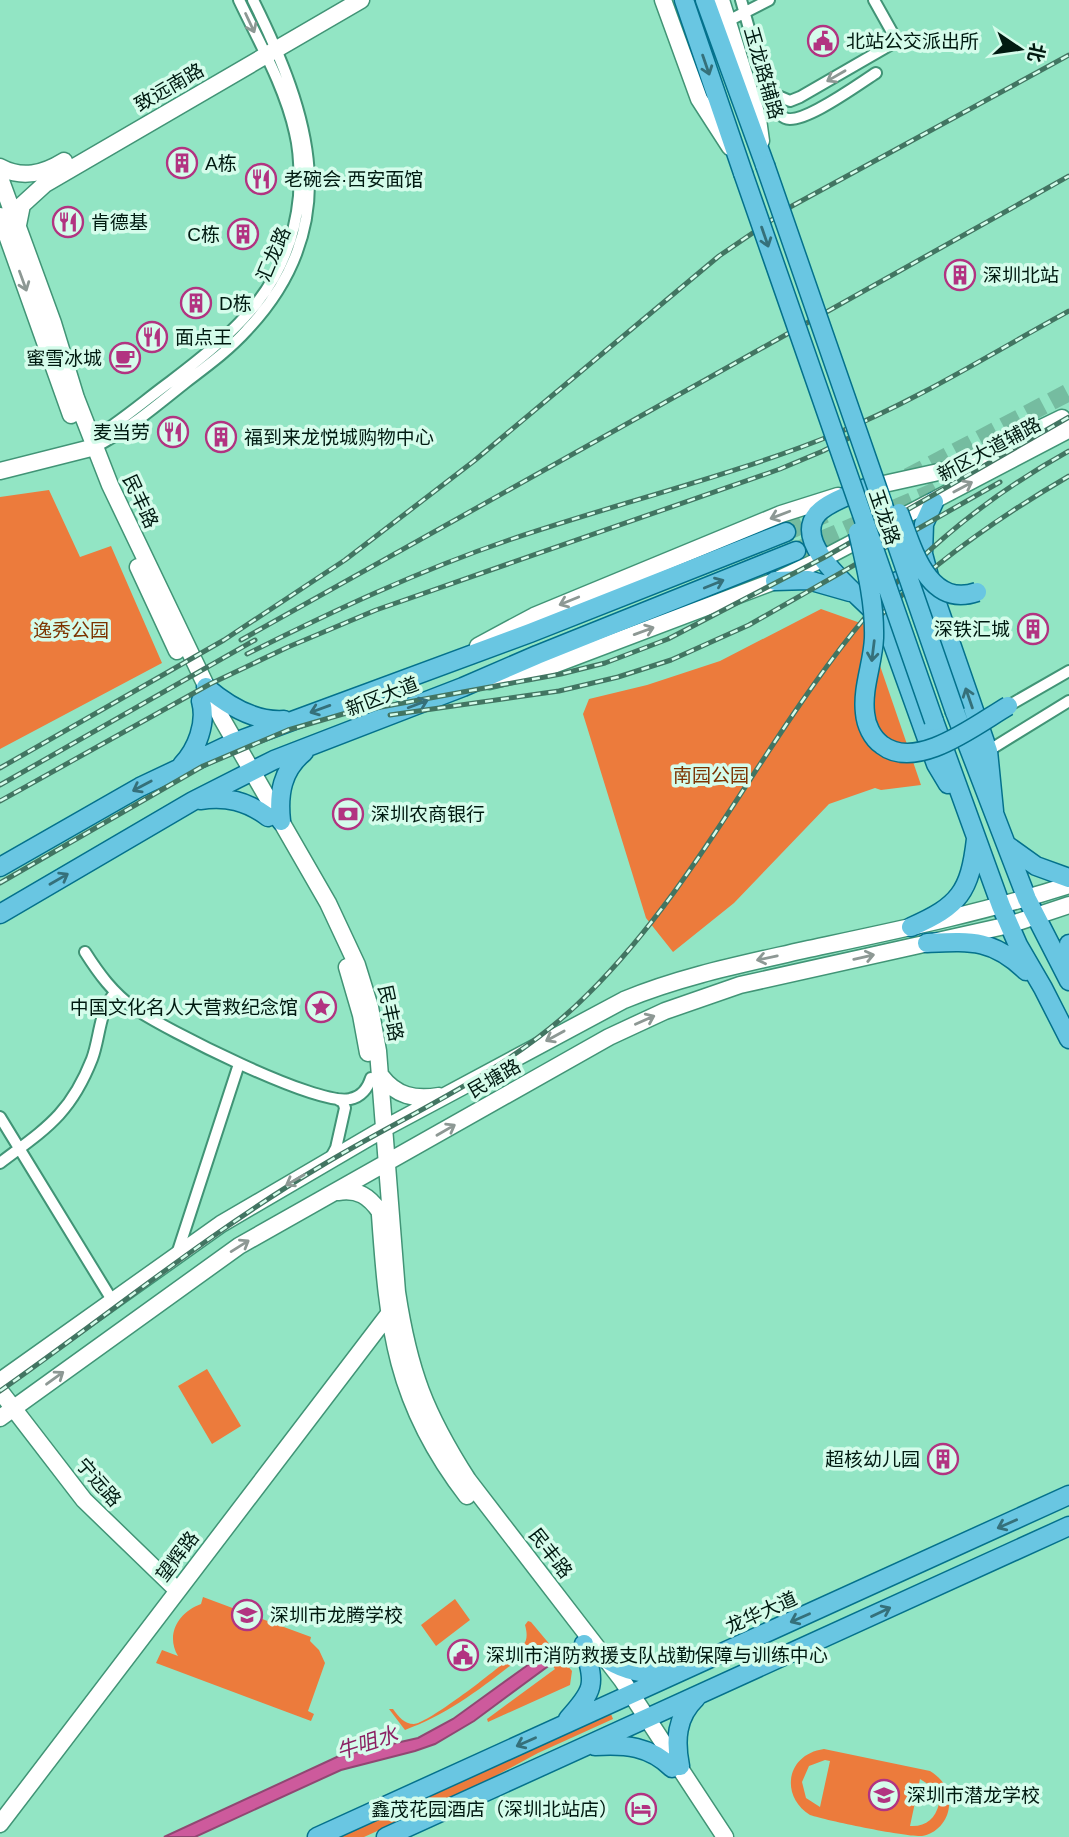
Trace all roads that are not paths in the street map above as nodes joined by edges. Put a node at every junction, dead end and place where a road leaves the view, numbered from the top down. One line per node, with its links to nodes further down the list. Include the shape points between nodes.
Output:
1 (239, 0): 14 (street, 汇龙路, one-way to 14)
2 (253, 0): 14 (street, 汇龙路)
3 (341, 0): 14 (main road, 致远南路)
4 (361, 0): 14 (main road, 致远南路)
5 (663, 0): 18 (main road, via 699,99)
6 (684, 0): 18 (main road, 玉龙路, one-way to 18)
7 (705, 0): 17 (main road, 玉龙路)
8 (720, 0): 13 (main road, 玉龙路辅路)
9 (741, 0): 12 (street)
10 (769, 0): 12 (street)
11 (874, 0): 16 (street, one-way to 16, via 897,41 790,101 771,93)
12 (746, 13): 13 (street); 16 (street)
13 (728, 21): 17 (main road, 玉龙路辅路, via 758,119)
14 (268, 47): 19 (main road, 致远南路, via 47,170 26,175); 22 (main road, 致远南路, via 46,184 22,205); 25 (street, 汇龙路, via 298,106 308,154 308,207 293,261 273,297 234,344 122,431)
15 (876, 73): 16 (street, via 794,119 777,113)
16 (764, 82)
17 (764, 161): 23 (main road, 玉龙路, bridge)
18 (741, 166): 24 (main road, 玉龙路, one-way to 24, bridge)
19 (0, 167)
20 (0, 178): 22 (main road, 民丰路)
21 (0, 216): 25 (main road, 民丰路, one-way to 25)
22 (18, 227): 25 (main road, 民丰路)
23 (820, 321): 34 (main road, bridge, via 924,573 944,591); 51 (main road, 玉龙路, bridge, via 955,712)
24 (828, 417): 43 (main road, one-way to 43, bridge, via 870,594 874,642 864,706 874,738 893,751 922,752); 52 (main road, 玉龙路, bridge)
25 (89, 445): 26 (main road); 27 (main road); 41 (main road, 民丰路)
26 (0, 461)
27 (0, 471)
28 (866, 488): 29 (main road, 新区大道辅路, one-way to 28, via 1068,430 1062,418 961,467); 32 (main road, via 816,516 810,532); 38 (main road, 新区大道辅路, one-way to 38, via 781,514 534,616)
29 (934, 502): 32 (main road, 新区大道辅路); 35 (main road, via 922,539)
30 (786, 532): 38 (main road, 新区大道)
31 (796, 551): 40 (main road, 新区大道, one-way to 31)
32 (822, 559): 33 (main road, 新区大道辅路); 36 (main road)
33 (775, 580): 36 (main road, via 820,582); 40 (main road, 新区大道辅路, one-way to 33, via 548,667)
34 (977, 592)
35 (934, 595): 37 (main road, via 917,580 895,582 881,600); 47 (main road, one-way to 35)
36 (860, 597): 37 (main road)
37 (883, 622): 52 (main road, via 936,764)
38 (453, 661): 44 (main road, 新区大道, one-way to 44)
39 (1069, 671): 43 (street)
40 (463, 687): 46 (main road, 新区大道, one-way to 40)
41 (203, 694): 44 (main road, via 269,720); 45 (main road, 民丰路); 48 (main road, via 198,737)
42 (1069, 701): 47 (street)
43 (1008, 706)
44 (291, 720): 45 (main road, 新区大道)
45 (230, 744): 48 (main road, 新区大道); 49 (main road, 民丰路)
46 (309, 747): 49 (main road, 新区大道); 53 (main road, via 282,784)
47 (988, 751): 51 (main road)
48 (182, 766): 57 (main road, 新区大道, one-way to 57)
49 (247, 773): 50 (main road, 新区大道); 53 (main road, 民丰路)
50 (193, 801): 53 (main road, via 236,800); 63 (main road, 新区大道, one-way to 50)
51 (994, 811): 55 (main road, 玉龙路)
52 (969, 817): 54 (main road, 玉龙路)
53 (275, 819): 78 (main road, 民丰路, via 347,968)
54 (976, 836): 56 (main road, 玉龙路); 66 (main road, via 974,859 961,893 943,912)
55 (1008, 848): 56 (main road); 58 (main road, via 1036,866); 60 (main road, 玉龙路)
56 (985, 862): 62 (main road, 玉龙路)
57 (0, 867)
58 (1069, 878)
59 (1069, 885): 60 (main road, 民塘路)
60 (1027, 899): 62 (main road, 民塘路); 64 (main road, 玉龙路)
61 (1069, 905): 64 (main road, 民塘路)
62 (1001, 906): 65 (main road, 玉龙路); 66 (main road, 民塘路)
63 (0, 914)
64 (1035, 917): 65 (main road, 民塘路); 70 (main road, 玉龙路)
65 (1009, 925): 67 (main road, 民塘路); 71 (main road, 玉龙路)
66 (911, 927): 79 (main road, 民塘路, one-way to 79, via 656,986)
67 (927, 943): 74 (main road, via 967,941 993,947); 86 (main road, 民塘路, one-way to 67, via 575,1055 665,1011 740,985)
68 (1069, 944): 72 (main road)
69 (85, 952): 75 (street)
70 (1056, 958): 71 (main road); 73 (main road, 玉龙路)
71 (1031, 969): 74 (main road, 玉龙路)
72 (1069, 972)
73 (1069, 981)
74 (1043, 988): 76 (main road, 玉龙路)
75 (115, 993): 77 (street, via 135,1009); 83 (street, via 93,1058 72,1100 52,1124)
76 (1069, 1040)
77 (239, 1064): 80 (street); 89 (street)
78 (376, 1077): 79 (main road, via 400,1094); 80 (street, via 356,1097); 82 (main road, 民丰路)
79 (448, 1094): 82 (main road, 民塘路)
80 (337, 1099): 84 (street, via 345,1108)
81 (0, 1117): 83 (street)
82 (380, 1131): 84 (main road, 民塘路); 86 (main road, 民丰路)
83 (19, 1149): 85 (street); 90 (street)
84 (329, 1160): 89 (main road, 民塘路, one-way to 89)
85 (0, 1163)
86 (382, 1167): 87 (main road, 民塘路); 88 (main road, 民丰路); 99 (main road, 民丰路, via 402,1327 427,1410 468,1480)
87 (326, 1196): 88 (main road, via 356,1191); 94 (main road, 民塘路, one-way to 87, via 239,1246)
88 (380, 1213): 91 (main road, 民丰路)
89 (177, 1254): 90 (main road, 民塘路)
90 (112, 1300): 92 (main road, 民塘路)
91 (388, 1315): 97 (main road, 望辉路); 98 (main road, 民丰路, via 406,1387 435,1451)
92 (0, 1381)
93 (0, 1391): 94 (main road, 宁远路)
94 (6, 1413): 97 (main road, 宁远路, via 84,1500)
95 (1069, 1495): 100 (main road, 龙华大道, one-way to 100)
96 (1069, 1526): 101 (main road, one-way to 96)
97 (177, 1590): 107 (main road, 望辉路)
98 (583, 1644): 102 (main road, 民丰路); 104 (main road, via 592,1687)
99 (604, 1657): 100 (main road, via 640,1672); 102 (main road, 民丰路)
100 (684, 1670): 102 (main road, 龙华大道)
101 (702, 1693): 103 (main road); 106 (main road, via 679,1724)
102 (628, 1696): 103 (main road, 民丰路); 104 (main road, 龙华大道)
103 (644, 1720): 105 (main road); 106 (main road, 民丰路)
104 (562, 1726): 109 (main road, 龙华大道, one-way to 109)
105 (581, 1748): 106 (main road, via 641,1748); 110 (main road)
106 (676, 1767): 111 (main road, 民丰路); 112 (main road, 民丰路)
107 (0, 1824): 108 (main road)
108 (12, 1837)
109 (317, 1837)
110 (386, 1837)
111 (714, 1837)
112 (725, 1837)

